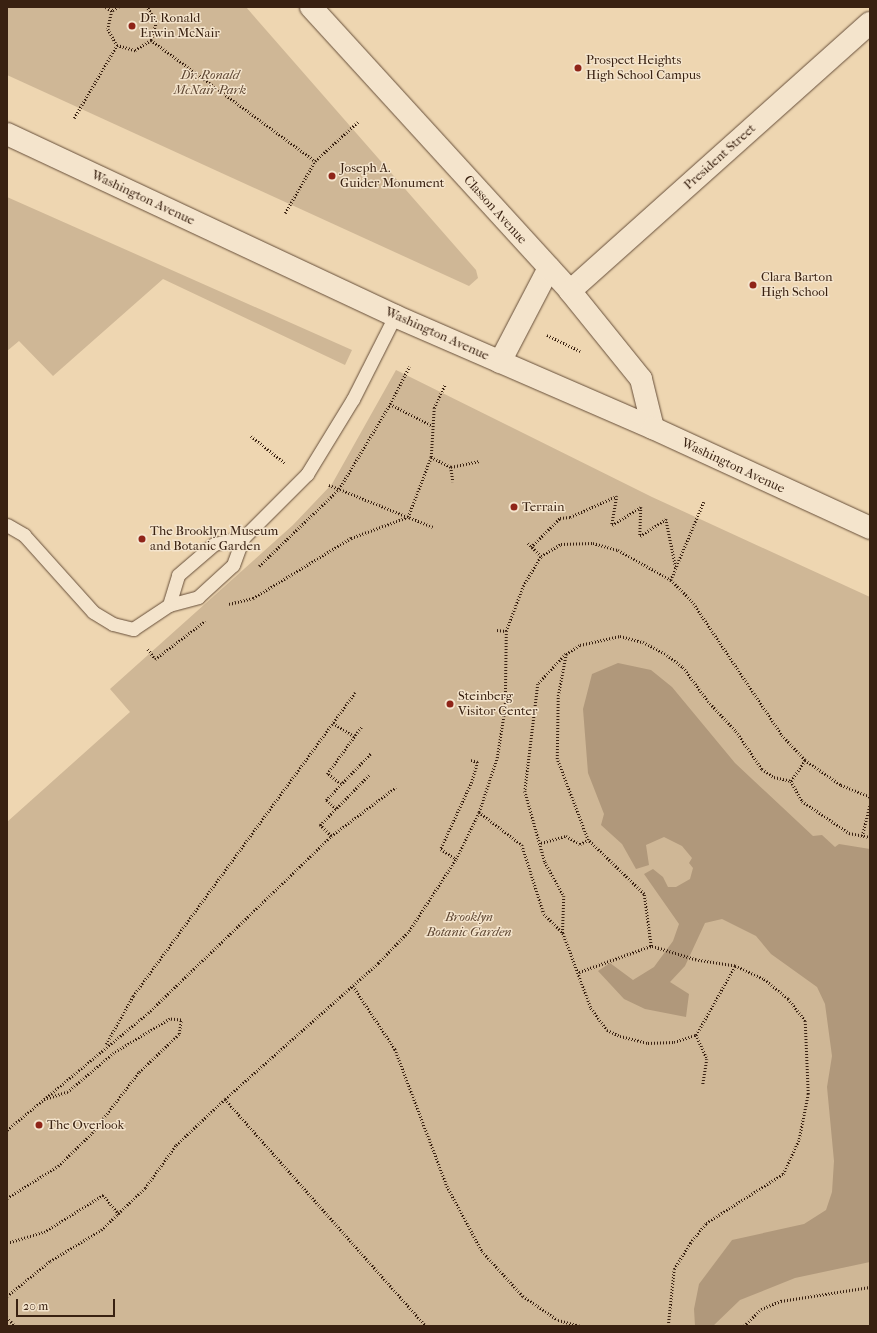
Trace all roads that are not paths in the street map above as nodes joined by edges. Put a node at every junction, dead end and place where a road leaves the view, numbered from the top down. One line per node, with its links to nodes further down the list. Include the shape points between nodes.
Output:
1 (311, 7): 4 (street, Classon Avenue)
2 (870, 23): 5 (street, President Street)
3 (7, 134): 6 (street, Washington Avenue)
4 (549, 268): 5 (street, Classon Avenue); 7 (street)
5 (570, 291): 8 (street, Classon Avenue, via 641,379)
6 (395, 316): 7 (street, Washington Avenue); 11 (lane, via 353,399 307,474)
7 (500, 362): 8 (street, Washington Avenue)
8 (653, 428): 10 (street, Washington Avenue)
9 (7, 525): 12 (lane, via 24,535 93,612 113,624 133,629)
10 (870, 528)
11 (243, 538): 12 (lane, via 233,565 198,597); 12 (lane, via 214,544 178,575)
12 (169, 604)

